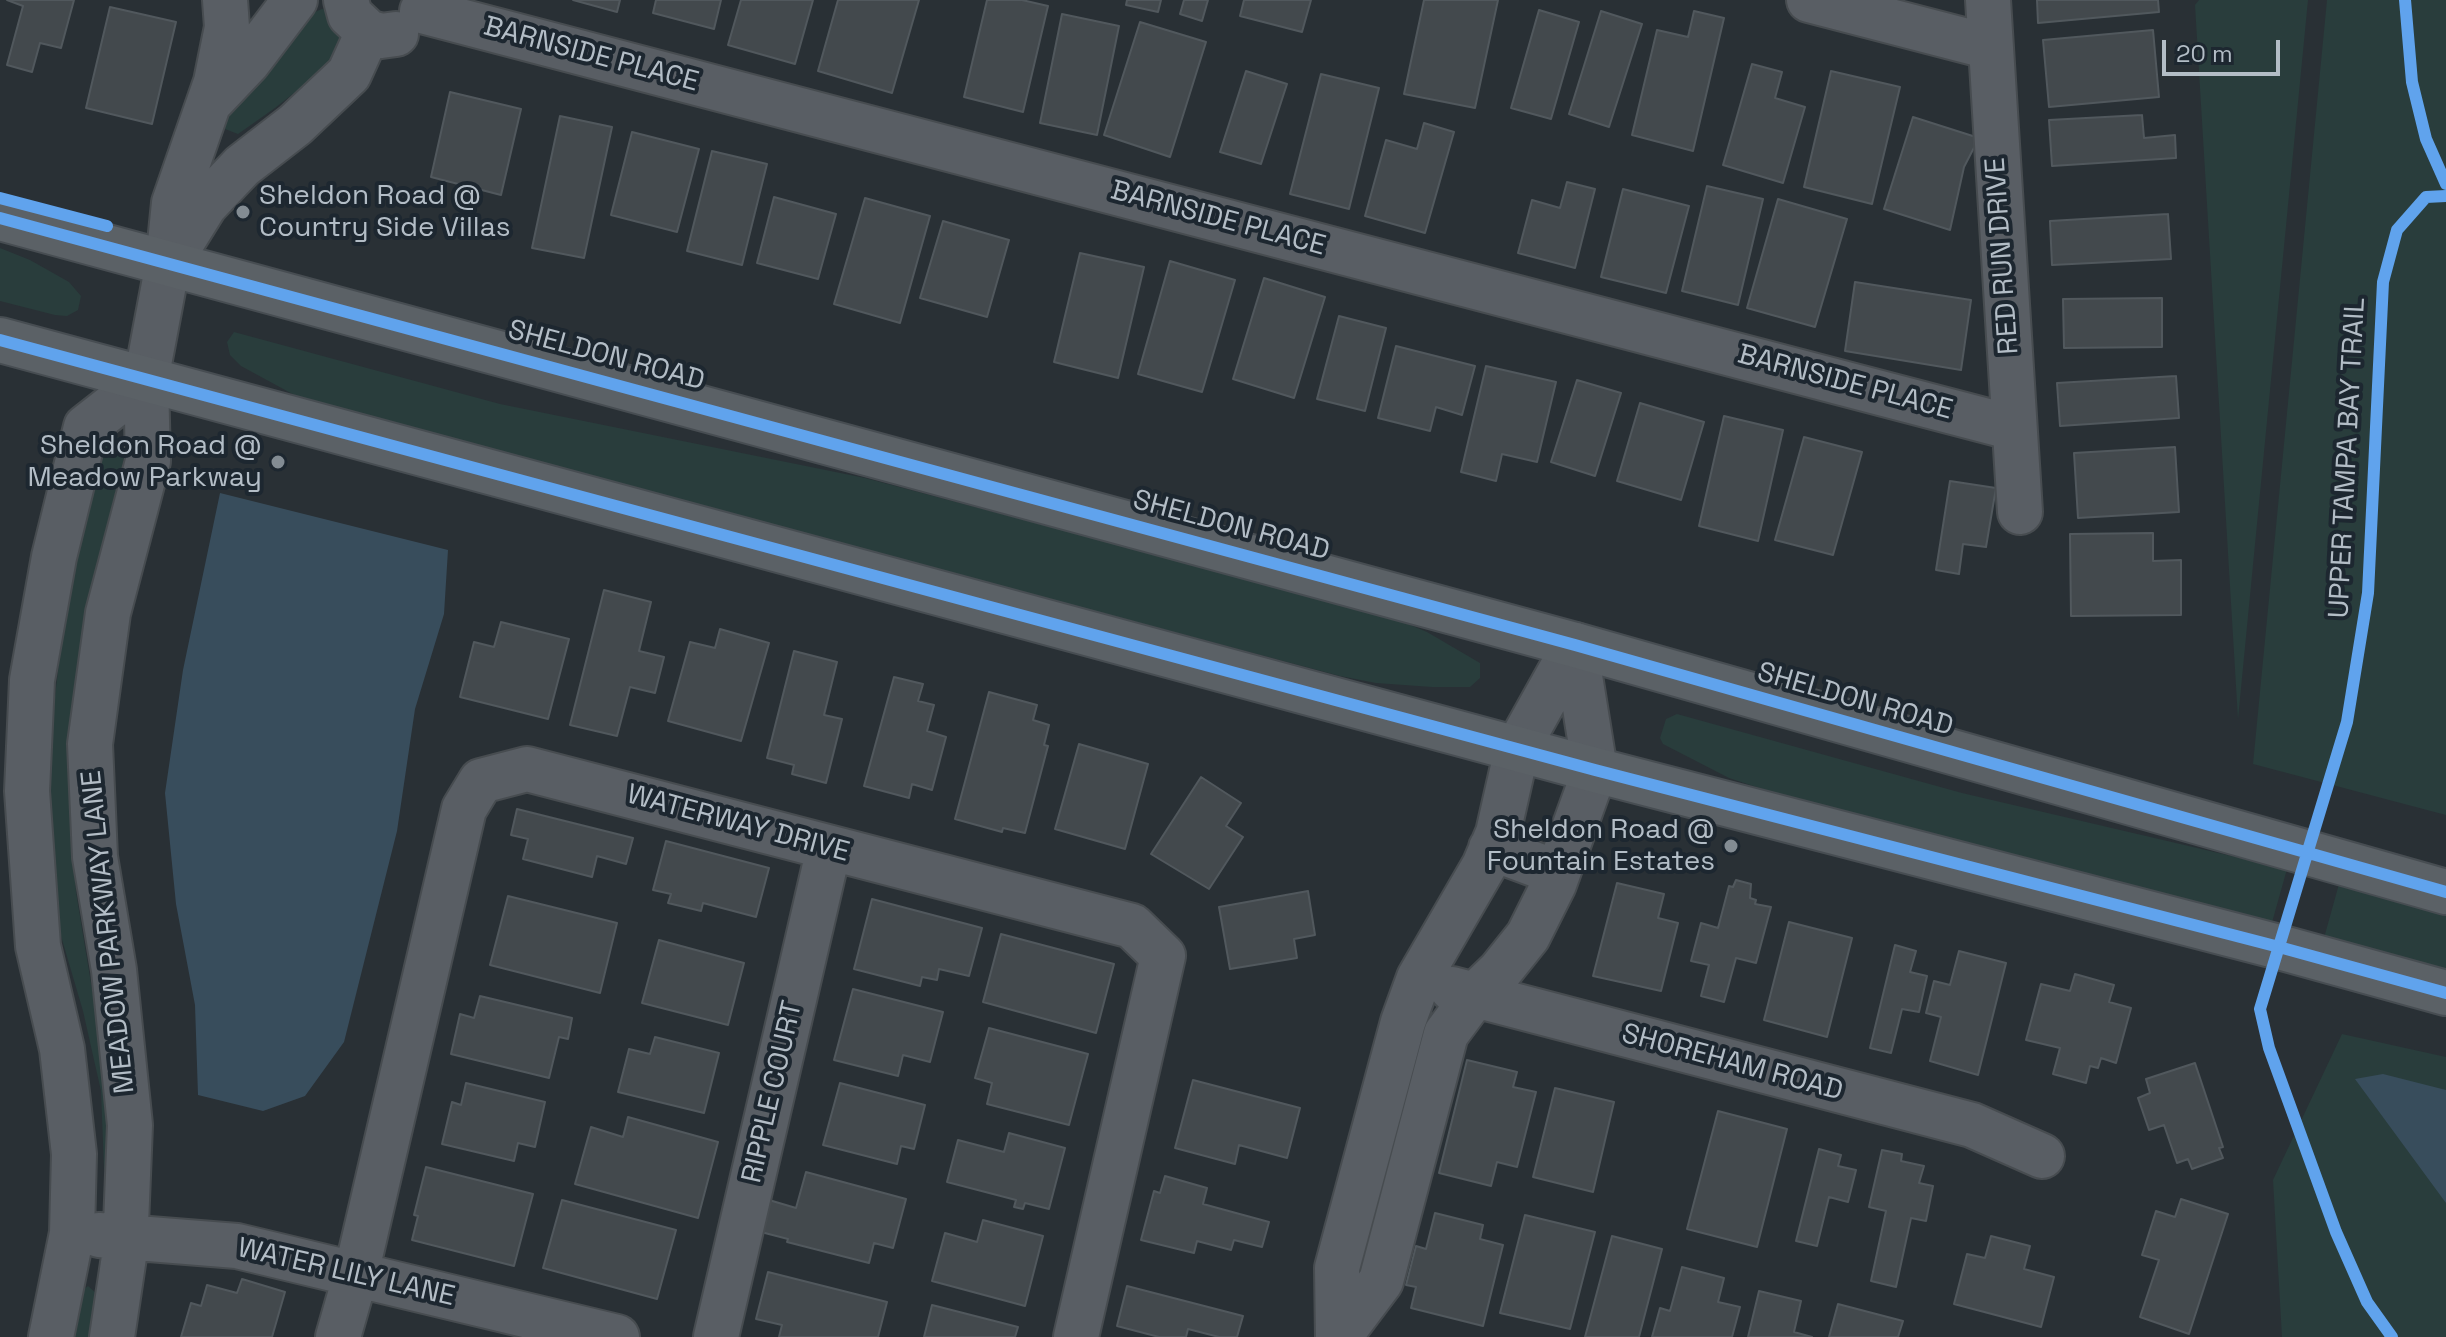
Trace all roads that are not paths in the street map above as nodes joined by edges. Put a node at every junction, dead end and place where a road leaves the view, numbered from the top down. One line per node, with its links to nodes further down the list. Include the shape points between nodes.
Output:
1 (225, 0): 8 (street, via 227,27)
2 (295, 0): 8 (street)
3 (1809, 0): 7 (street)
4 (1988, 0): 7 (street, RED RUN DRIVE)
5 (423, 6): 6 (street, BARNSIDE PLACE, via 406,30 394,35 381,36); 13 (street, BARNSIDE PLACE)
6 (357, 16): 10 (street, via 349,74 242,166 205,205)
7 (1990, 47): 13 (street, RED RUN DRIVE)
8 (211, 101): 10 (street, via 174,203)
9 (0, 218): 10 (main road, SHELDON ROAD)
10 (168, 263): 12 (street); 15 (main road, SHELDON ROAD)
11 (0, 340): 12 (main road)
12 (146, 380): 16 (main road); 26 (street, MEADOW PARKWAY LANE, via 86,427 54,557 32,680 27,791 38,946 62,1049 74,1154); 27 (street, MEADOW PARKWAY LANE, via 148,461 108,613 90,744 95,857 114,970 130,1125)
13 (2014, 428): 14 (street, RED RUN DRIVE)
14 (2020, 512)
15 (1575, 645): 16 (street); 17 (street); 21 (main road, SHELDON ROAD)
16 (1517, 749): 17 (main road); 19 (street)
17 (1595, 770): 20 (street); 23 (main road)
18 (829, 848): 28 (street, WATERWAY DRIVE, via 527,769 481,781 464,809); 33 (street, RIPPLE COURT); 34 (street, WATERWAY DRIVE, via 1132,926 1163,956)
19 (1491, 848): 20 (street); 22 (street)
20 (1558, 873): 24 (street, via 1528,936)
21 (2446, 892)
22 (1419, 978): 24 (street, SHOREHAM ROAD); 35 (street, via 1391,1060 1337,1268)
23 (2446, 993)
24 (1475, 995): 25 (street, SHOREHAM ROAD, via 1972,1125); 35 (street, via 1446,1034 1381,1281)
25 (2042, 1156)
26 (72, 1233): 27 (street, WATER LILY LANE); 29 (street, MEADOW PARKWAY LANE)
27 (125, 1237): 28 (street, WATER LILY LANE, via 237,1246); 30 (street, MEADOW PARKWAY LANE)
28 (356, 1274): 31 (street, WATERWAY DRIVE); 32 (street, WATER LILY LANE)
29 (51, 1337)
30 (112, 1337)
31 (338, 1337)
32 (617, 1337)
33 (716, 1337)
34 (1076, 1337)
35 (1339, 1337)

